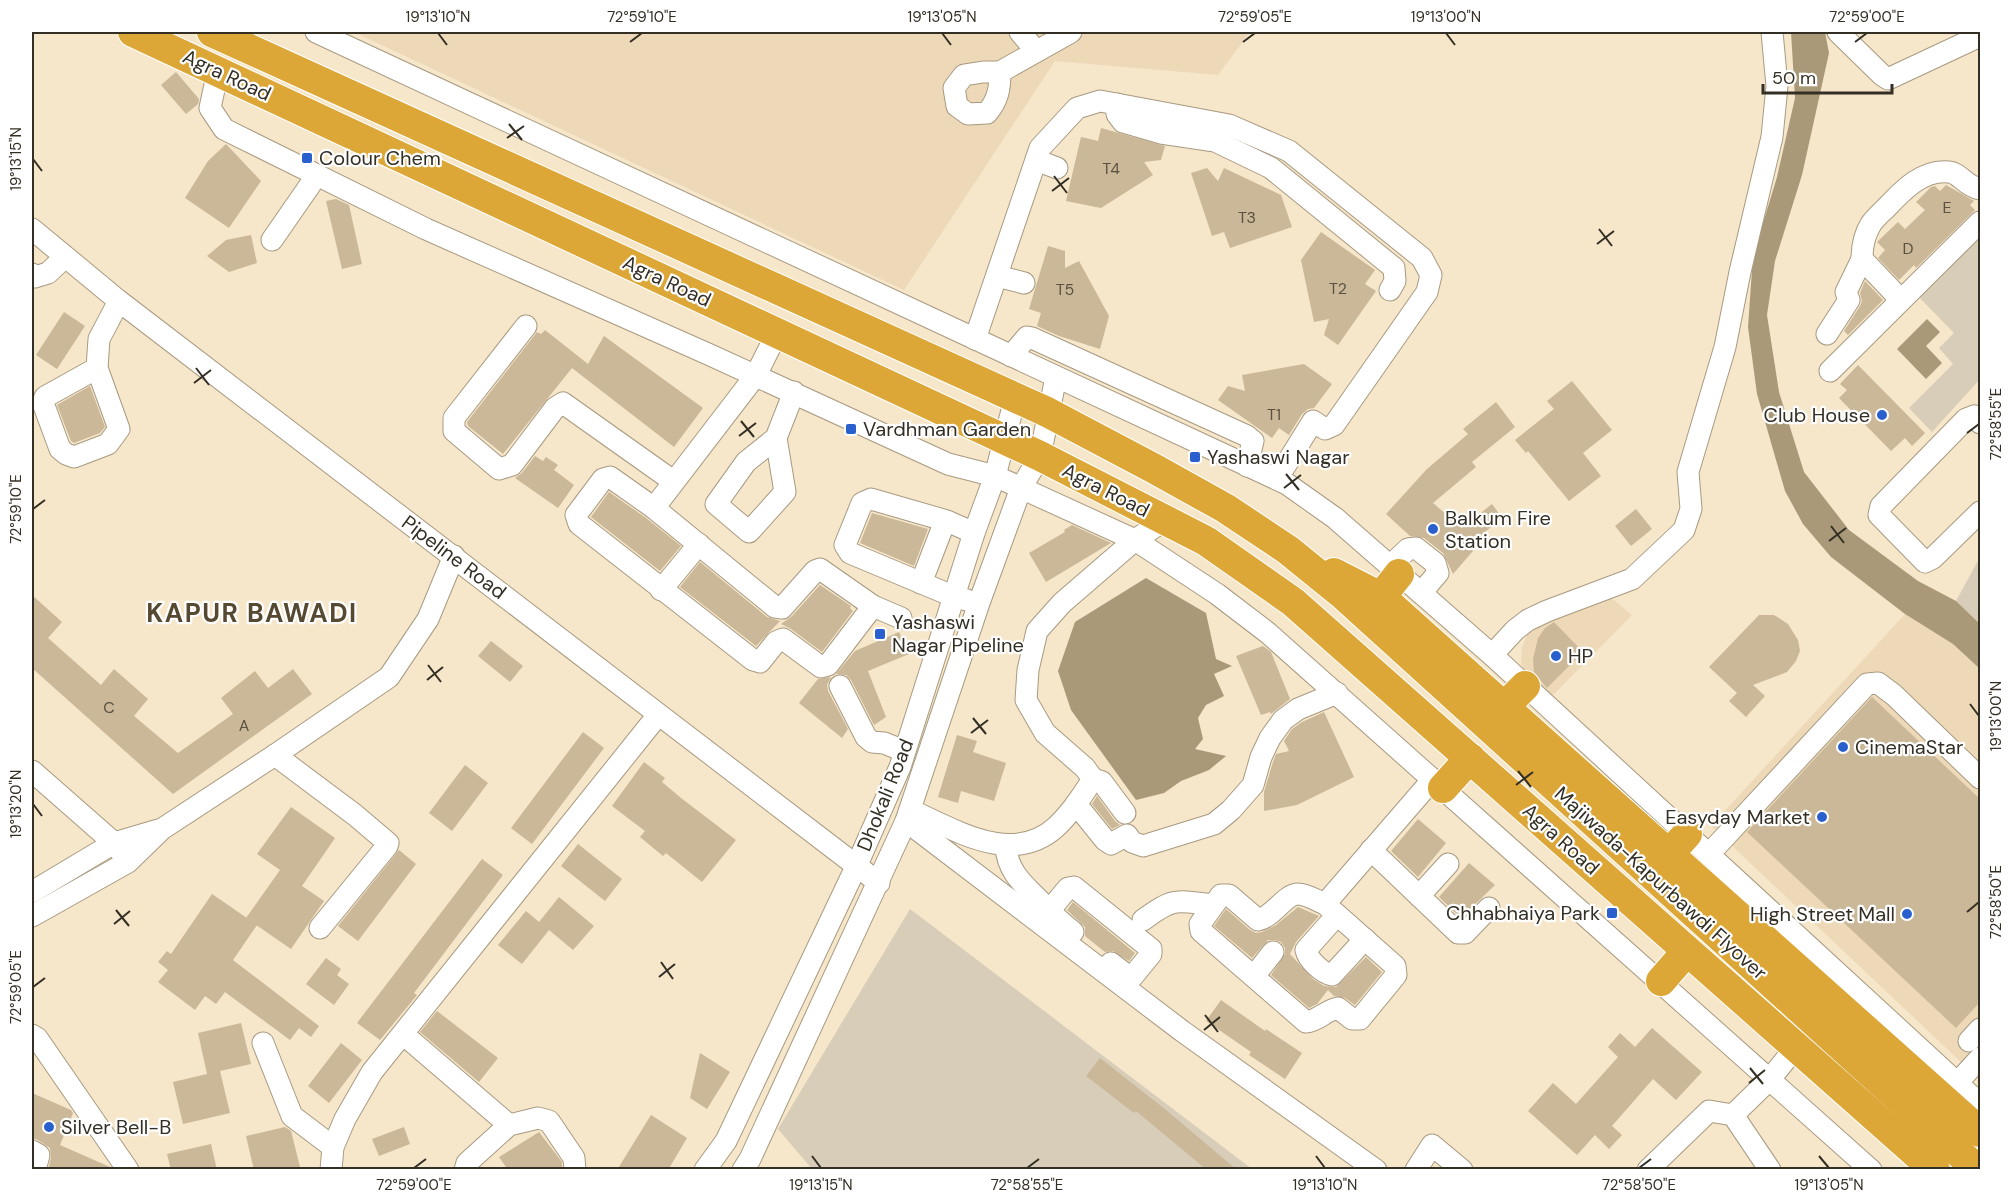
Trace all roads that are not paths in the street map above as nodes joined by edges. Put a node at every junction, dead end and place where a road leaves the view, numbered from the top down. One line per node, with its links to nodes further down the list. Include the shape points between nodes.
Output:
1 (133, 32): 9 (highway, Agra Road)
2 (212, 32): 40 (highway, Agra Road)
3 (316, 32): 32 (street)
4 (1020, 32): 10 (street)
5 (1071, 32): 10 (street)
6 (1772, 32): 70 (street, via 1777,86 1772,138 1725,348 1688,472 1691,509 1684,530 1632,579 1528,620)
7 (1838, 32): 8 (street, via 1888,79)
8 (1980, 36)
9 (174, 40): 11 (highway, Agra Road)
10 (1036, 51): 12 (street)
11 (218, 71): 16 (street, via 210,108 224,129); 30 (highway, Agra Road)
12 (1000, 72)
13 (1117, 104): 14 (street, via 1100,101 1077,108 1040,148); 26 (street, via 1117,114 1123,122 1161,133 1215,141 1271,168 1394,268 1395,281); 50 (street, via 1229,125 1289,151 1422,258 1431,275 1427,292 1334,425 1325,429 1316,415)
14 (1036, 160): 15 (street); 24 (street)
15 (1058, 168)
16 (317, 175): 20 (street); 37 (street, via 426,229)
17 (1980, 189): 22 (street, via 1946,171 1909,184 1871,223 1862,243)
18 (1980, 222): 27 (street)
19 (32, 229): 21 (street, Pipeline Road)
20 (272, 240)
21 (65, 257): 23 (street, via 48,273 34,277); 28 (street, Pipeline Road)
22 (1862, 259): 27 (street); 31 (street, via 1846,292 1849,300)
23 (32, 274)
24 (998, 276): 25 (street); 32 (street)
25 (1024, 283)
26 (1390, 290)
27 (1901, 300): 36 (street)
28 (119, 301): 35 (street, via 99,339); 61 (street, Pipeline Road)
29 (526, 326): 51 (street, via 454,418 454,431 499,469 512,465 555,408 563,403)
30 (777, 333): 37 (street); 46 (highway, Agra Road)
31 (1827, 334)
32 (975, 339): 33 (street)
33 (1011, 356): 34 (street, via 1027,337); 38 (street)
34 (1083, 361): 38 (street, Dhokali Road); 41 (street)
35 (97, 368)
36 (1830, 371)
37 (756, 375): 39 (street); 51 (street)
38 (1065, 381): 42 (street, Dhokali Road); 44 (street)
39 (794, 392): 45 (street); 49 (street, via 948,464)
40 (1016, 399): 42 (highway, Agra Road); 46 (street, Dhokali Road)
41 (1190, 410): 44 (street); 48 (street, via 1253,441)
42 (1047, 412): 47 (street, Dhokali Road); 60 (highway, Agra Road, via 1226,508)
43 (1980, 423): 54 (street, via 1974,416 1966,419 1881,506 1879,515 1925,562)
44 (1179, 434): 48 (street)
45 (776, 438)
46 (1005, 440): 47 (highway, Agra Road); 49 (street, Dhokali Road)
47 (1040, 456): 52 (street, Dhokali Road); 55 (highway, Agra Road)
48 (1247, 466): 50 (street)
49 (994, 476): 52 (street); 57 (street, Dhokali Road)
50 (1277, 480): 62 (street, via 1335,518)
51 (673, 481): 53 (street)
52 (1021, 488): 58 (street); 67 (street, Dhokali Road)
53 (654, 508): 59 (street); 64 (street, via 610,477 603,479 576,515 579,524)
54 (1980, 513)
55 (1165, 520): 58 (street); 80 (highway, Agra Road, via 1206,541 1293,602)
56 (945, 521): 57 (street); 63 (street); 63 (street, via 871,499 862,503 845,545 850,553)
57 (974, 533): 65 (street, Dhokali Road)
58 (1135, 540): 73 (street, via 1217,594); 83 (street, via 1062,603 1037,631 1028,670 1026,700 1045,734 1085,768)
59 (699, 544): 64 (street); 68 (street, via 775,607 782,608 820,569)
60 (1288, 550): 66 (highway); 139 (highway, Majiwada-Kapurbawdi Flyover, via 1350,601)
61 (454, 556): 76 (street, Pipeline Road); 79 (street, via 428,619 389,676)
62 (1403, 578): 66 (highway); 70 (street)
63 (921, 583): 65 (street)
64 (661, 590): 68 (street, via 753,660 760,662 783,639 821,667 828,665)
65 (955, 597): 67 (street); 75 (street, Dhokali Road)
66 (1381, 597): 74 (highway)
67 (979, 603): 77 (street, Dhokali Road)
68 (873, 606): 69 (street)
69 (901, 618)
70 (1492, 655): 72 (street)
71 (840, 686): 78 (street, via 866,737)
72 (1525, 686): 74 (highway); 91 (street)
73 (1337, 693): 84 (street); 85 (street, via 1298,709 1283,720 1265,748 1253,786 1214,824 1143,846 1132,842 1126,834 1111,844)
74 (1504, 707): 91 (highway)
75 (916, 714): 77 (street); 78 (street, Dhokali Road)
76 (658, 715): 95 (street, Pipeline Road); 111 (street)
77 (939, 725): 87 (street, Dhokali Road)
78 (904, 751): 95 (street, Dhokali Road)
79 (275, 755): 88 (street); 105 (street, via 388,843)
80 (1470, 758): 84 (highway); 107 (highway, Agra Road)
81 (32, 771): 89 (street)
82 (1980, 778): 91 (street, via 1894,695 1878,683 1867,684)
83 (1093, 780): 85 (street); 86 (street, via 1102,782)
84 (1438, 784): 92 (street); 110 (street)
85 (1076, 804): 90 (street, via 1055,828 1032,840)
86 (1125, 813)
87 (908, 815): 90 (street, via 982,842); 96 (street, Dhokali Road); 132 (street, via 1182,1031)
88 (162, 829): 89 (street); 93 (street)
89 (114, 843): 93 (street); 97 (street)
90 (1006, 846): 102 (street, via 1010,867 1020,883)
91 (1688, 847): 117 (street); 121 (highway)
92 (1371, 850): 98 (street); 101 (street)
93 (128, 862): 103 (street)
94 (1448, 864): 98 (street)
95 (856, 867): 96 (street, Pipeline Road); 122 (street, Dhokali Road)
96 (879, 883): 125 (street, Dhokali Road)
97 (32, 892)
98 (1419, 896): 100 (street, via 1458,933 1465,933)
99 (1214, 905): 101 (street, via 1221,895 1229,895 1258,920 1266,919 1290,896 1298,894); 104 (street, via 1175,901); 109 (street, via 1200,924 1201,931)
100 (1489, 908)
101 (1331, 910): 106 (street); 106 (street, via 1306,950 1326,974 1332,975)
102 (1049, 911): 102 (street, via 1128,976 1133,976 1151,954 1151,949 1074,887 1068,888)
103 (32, 916)
104 (1143, 920)
105 (320, 928)
106 (1365, 939): 109 (street, via 1395,966 1396,975 1360,1019 1352,1019 1338,1008 1306,1022)
107 (1688, 951): 110 (highway); 115 (highway, Agra Road)
108 (1273, 952): 109 (street)
109 (1254, 976)
110 (1661, 981): 116 (street)
111 (403, 1034): 120 (street); 123 (street, via 372,1072)
112 (32, 1035): 127 (street)
113 (263, 1043): 123 (street, via 292,1116)
114 (1977, 1043): 117 (street)
115 (1796, 1047): 116 (street); 138 (highway, Agra Road)
116 (1770, 1079): 119 (street); 137 (street)
117 (1958, 1082): 118 (street)
118 (1979, 1098)
119 (1733, 1115): 135 (street, via 1709,1111); 136 (street)
120 (509, 1125): 129 (street, via 467,1163); 130 (street, via 538,1118 549,1121 574,1158)
121 (1980, 1132)
122 (726, 1141): 125 (street); 131 (street, Dhokali Road)
123 (333, 1147): 128 (street)
124 (32, 1151): 126 (street, via 39,1155)
125 (751, 1166)
126 (36, 1170)
127 (128, 1170)
128 (331, 1170)
129 (465, 1170)
130 (574, 1170)
131 (705, 1170)
132 (1376, 1170)
133 (1416, 1170): 134 (street, via 1432,1145)
134 (1462, 1170)
135 (1648, 1170)
136 (1770, 1170)
137 (1870, 1170)
138 (1935, 1170)
139 (1978, 1170)

